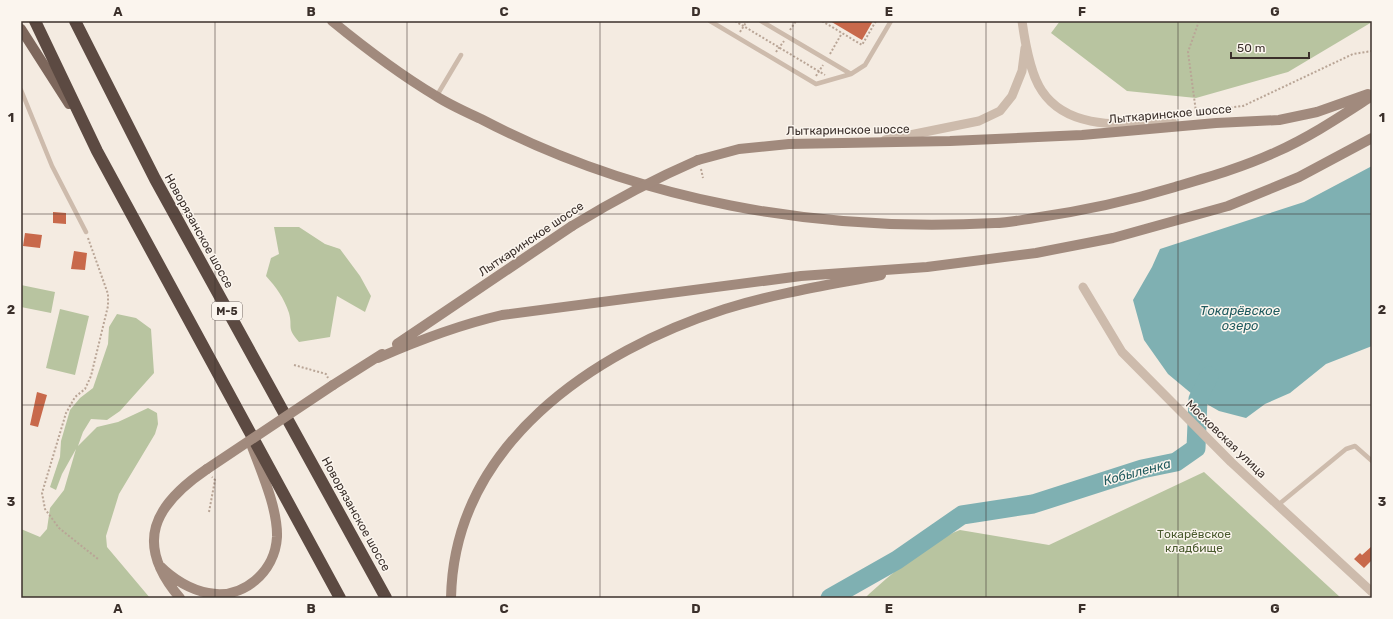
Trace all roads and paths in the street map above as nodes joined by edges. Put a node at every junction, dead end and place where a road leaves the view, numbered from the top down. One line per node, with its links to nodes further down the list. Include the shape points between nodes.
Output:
1 (35, 21): 28 (highway)
2 (75, 21): 45 (highway, Новорязанское шоссе / М-5, via 158,186)
3 (332, 21): 24 (main road)
4 (710, 21): 15 (lane)
5 (735, 21): 13 (path)
6 (747, 21): 13 (path)
7 (761, 21): 19 (lane)
8 (822, 21): 9 (path, via 862,45)
9 (876, 21)
10 (891, 21): 19 (lane, via 865,65)
11 (1022, 21): 16 (street)
12 (1199, 21): 17 (path, via 1188,52 1196,112 1243,106 1353,54)
13 (744, 26): 15 (path); 20 (path)
14 (21, 29): 28 (main road)
15 (737, 37): 20 (lane, via 816,84)
16 (1026, 44): 25 (street, via 1041,90 1052,104 1066,113 1100,123); 27 (street, via 1022,71 1012,96 1000,111 979,120)
17 (1372, 51)
18 (461, 54): 24 (lane)
19 (851, 74): 20 (lane)
20 (833, 79)
21 (21, 90): 29 (lane, via 52,166)
22 (1372, 93): 25 (main road, Лыткаринское шоссе, via 1317,112 1279,120)
23 (1372, 96): 24 (main road, via 1320,130 1274,153 1214,176 1073,212 996,223 932,224 850,222 779,214 710,202 648,187 577,164)
24 (436, 97)
25 (1216, 123): 27 (main road, Лыткаринское шоссе, via 1082,135)
26 (1372, 138): 30 (main road, Лыткаринское шоссе, via 1299,177 1228,206 1164,225 1036,253)
27 (874, 142): 32 (main road, Лыткаринское шоссе, bridge, via 789,144 738,149 698,160 612,201)
28 (98, 151): 35 (highway)
29 (86, 232): 40 (path, via 108,294 108,306 91,376 85,389 75,397 66,413 42,493 45,509 58,528)
30 (927, 267): 32 (main road, Лыткаринское шоссе, via 802,276 502,315 440,332); 46 (main road, Лыткаринское шоссе, via 764,298 654,336 603,363 560,394 530,421 506,448 485,478 469,511 458,546)
31 (1083, 287): 38 (street, Московская улица, via 1122,352)
32 (378, 358): 34 (main road, Лыткаринское шоссе)
33 (294, 365): 34 (path, via 326,374)
34 (333, 385): 37 (main road, Лыткаринское шоссе, bridge)
35 (246, 428): 41 (main road, via 275,518 276,545 270,564 249,585 230,593 220,594 199,591 184,585); 44 (highway)
36 (1372, 461): 38 (lane, via 1355,446 1346,449)
37 (207, 469): 39 (path, via 214,480); 41 (main road, Лыткаринское шоссе, via 178,490 158,517 154,533 154,551)
38 (1278, 505): 42 (street, Московская улица)
39 (209, 512)
40 (98, 559)
41 (159, 565): 43 (main road, Лыткаринское шоссе)
42 (1372, 592)
43 (180, 598)
44 (340, 598)
45 (386, 598)
46 (451, 598)

